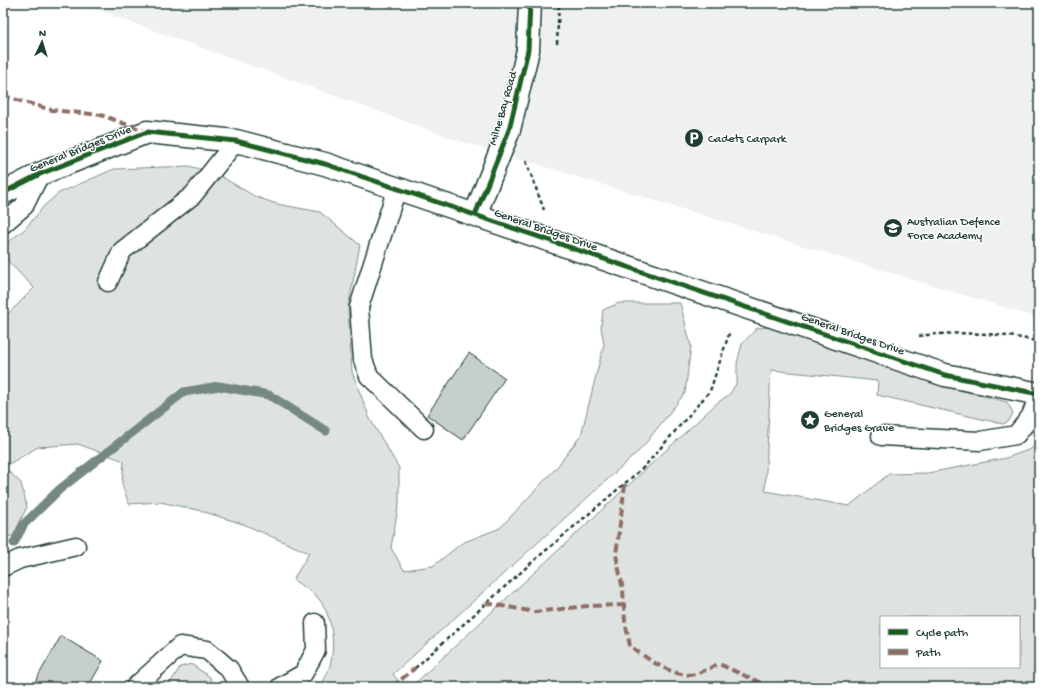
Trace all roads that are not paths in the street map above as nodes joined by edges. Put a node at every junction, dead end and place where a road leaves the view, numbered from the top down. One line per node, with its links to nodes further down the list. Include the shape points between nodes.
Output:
1 (530, 3): 6 (street, Milne Bay Road, via 528,50 509,130)
2 (236, 141): 3 (street, General Bridges Drive, via 147,132); 4 (street, General Bridges Drive, via 325,164); 8 (lane, via 193,195 122,251)
3 (40, 174): 5 (street, General Bridges Drive); 7 (lane, via 24,206)
4 (397, 188): 6 (street, General Bridges Drive); 10 (lane, via 359,307 363,360 369,376)
5 (3, 194)
6 (475, 215): 9 (street, General Bridges Drive, via 945,375)
7 (3, 224)
8 (108, 282)
9 (1039, 394): 11 (lane, via 1031,416 1016,436 980,441)
10 (424, 429)
11 (881, 436)
12 (76, 546): 13 (lane, via 20,559)
13 (3, 567)
14 (315, 623): 17 (lane, via 316,650 303,674)
15 (135, 687): 16 (lane, via 180,646 207,650 229,669)
16 (240, 687)
17 (280, 687)

